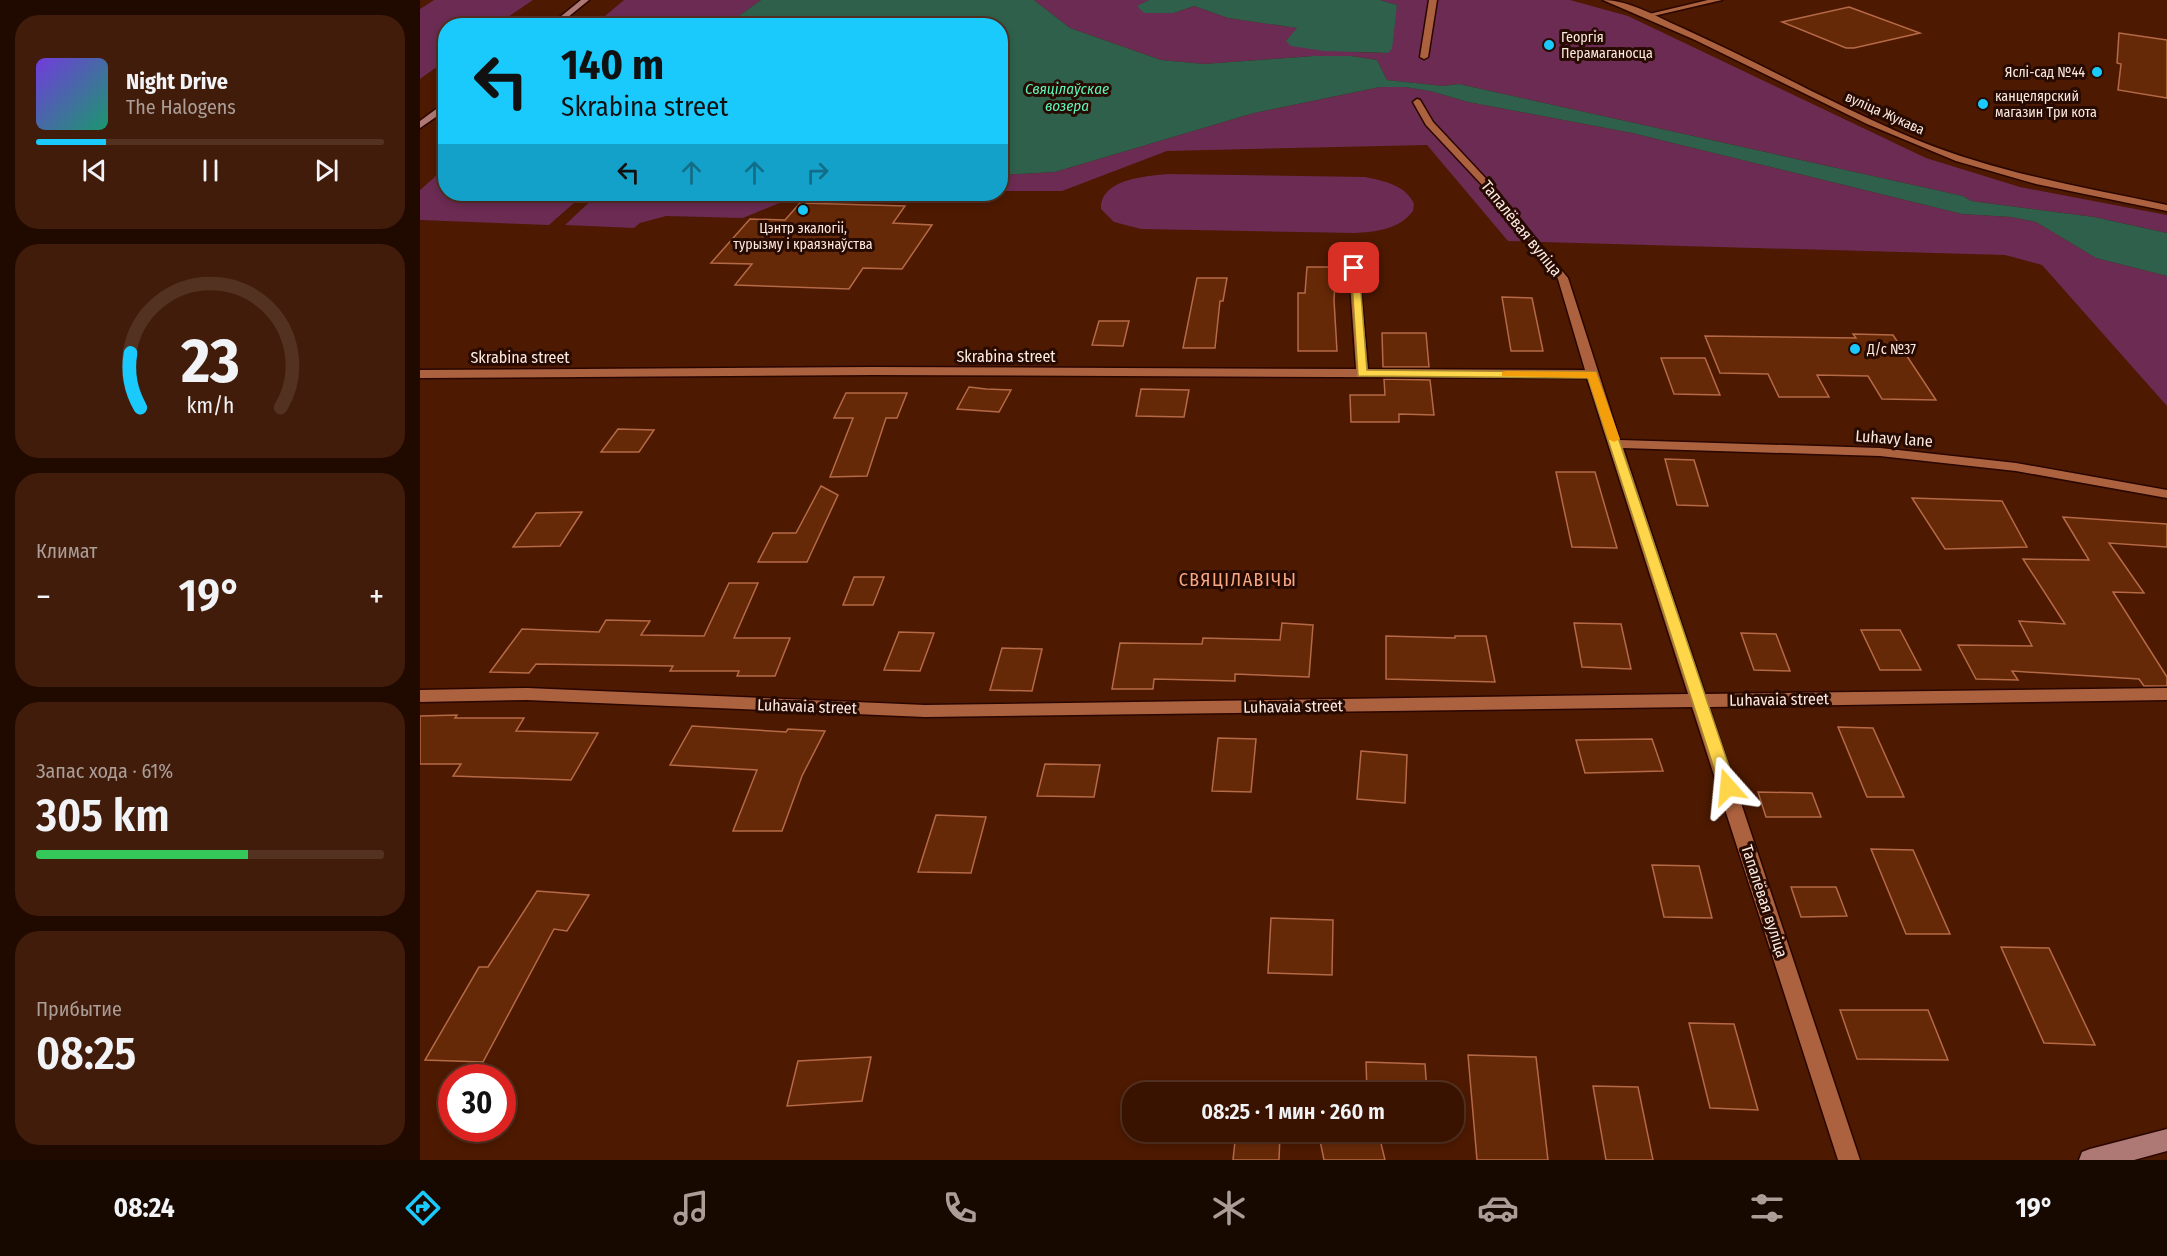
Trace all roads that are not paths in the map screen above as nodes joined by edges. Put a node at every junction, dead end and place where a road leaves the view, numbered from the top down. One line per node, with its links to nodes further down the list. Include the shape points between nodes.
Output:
1 (585, 0): 6 (main road)
2 (1433, 0): 7 (street)
3 (1607, 0): 5 (street, вуліца Жукава)
4 (1718, 0): 5 (street)
5 (1649, 15): 11 (street, вуліца Жукава, via 1961,160)
6 (562, 18)
7 (1424, 57)
8 (1417, 102): 15 (street, Тапалёвая вуліца, via 1429,123 1488,186 1563,278)
9 (438, 112): 10 (main road)
10 (420, 125)
11 (2167, 208)
12 (1354, 268): 14 (street)
13 (420, 374): 14 (street, Skrabina street)
14 (1362, 374): 15 (street, Skrabina street)
15 (1592, 374): 16 (street, Тапалёвая вуліца)
16 (1616, 444): 17 (street, Luhavy lane, via 1880,452 2016,466); 20 (street, Тапалёвая вуліца)
17 (2167, 494)
18 (2167, 694): 20 (street, Luhavaia street)
19 (420, 696): 20 (street, Luhavaia street, via 527,694 925,711)
20 (1700, 700): 22 (street, Тапалёвая вуліца)
21 (2167, 1140): 23 (main road)
22 (1850, 1160)
23 (2090, 1160)

